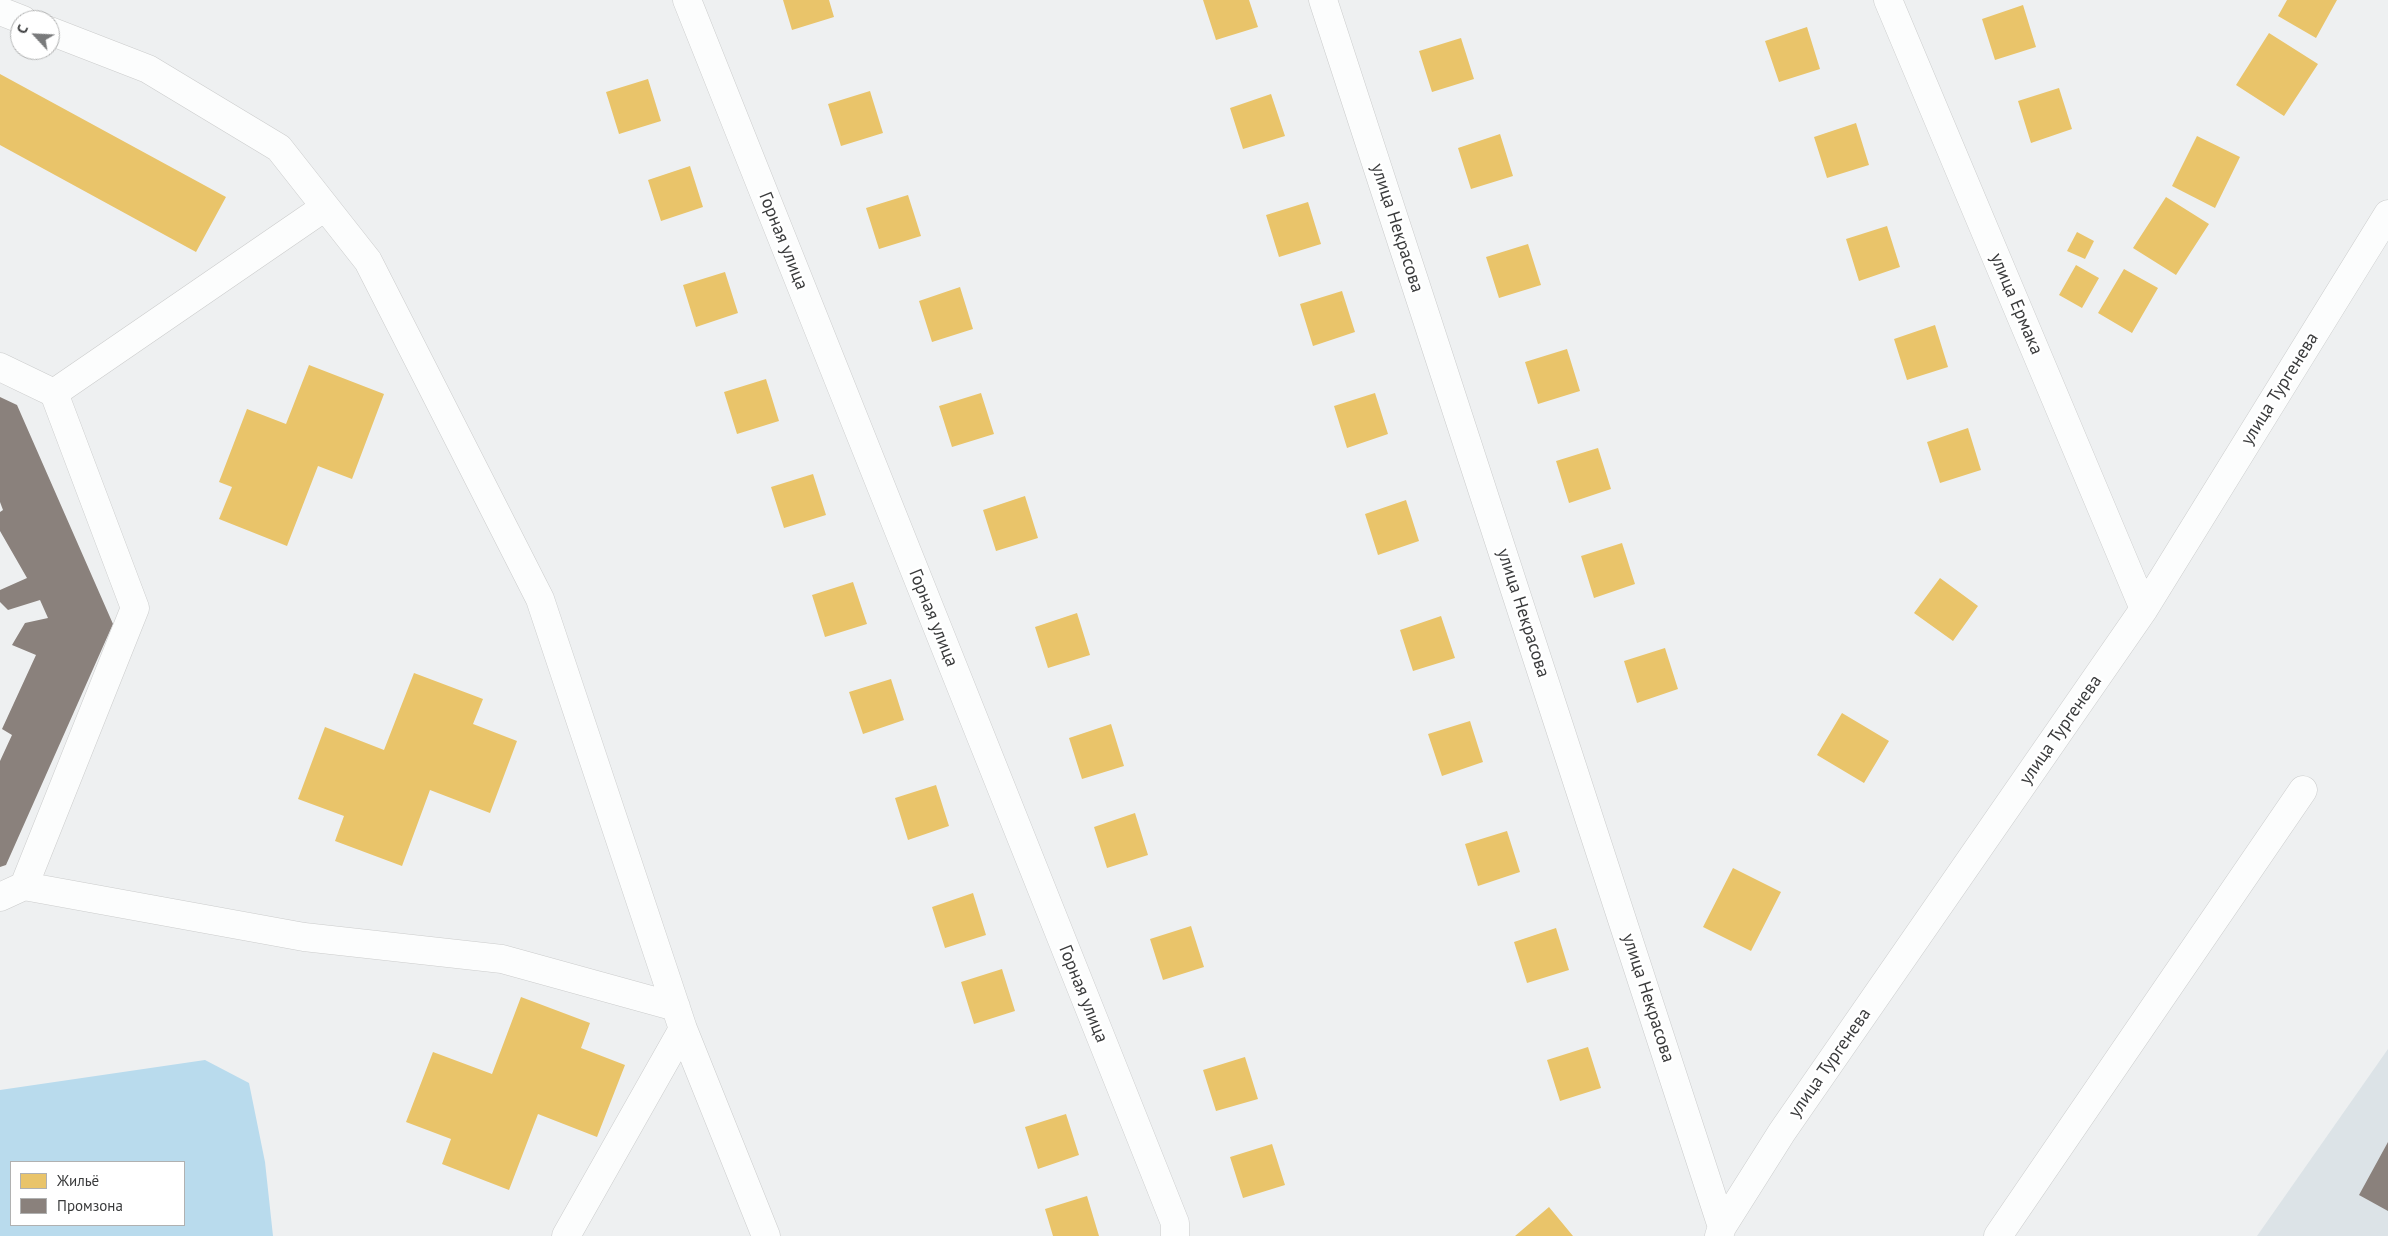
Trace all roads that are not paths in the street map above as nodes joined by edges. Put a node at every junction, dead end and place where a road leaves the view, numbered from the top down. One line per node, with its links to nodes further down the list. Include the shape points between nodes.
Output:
1 (687, 0): 16 (street, Горная улица, via 1175,1223)
2 (1323, 0): 13 (street, улица Некрасова)
3 (1888, 0): 9 (street, улица Ермака)
4 (60, 35): 5 (street, via 148,69 280,148)
5 (325, 207): 8 (street); 12 (street, via 368,261 540,598)
6 (2388, 214): 9 (street, улица Тургенева)
7 (0, 367): 8 (street)
8 (54, 393): 11 (street, via 135,608)
9 (2144, 609): 13 (street, улица Тургенева, via 1782,1132)
10 (2303, 790): 17 (street)
11 (12, 892): 12 (street, via 304,937 502,959)
12 (679, 1018): 14 (street); 15 (street)
13 (1721, 1231)
14 (566, 1236)
15 (766, 1236)
16 (1175, 1236)
17 (1998, 1236)

